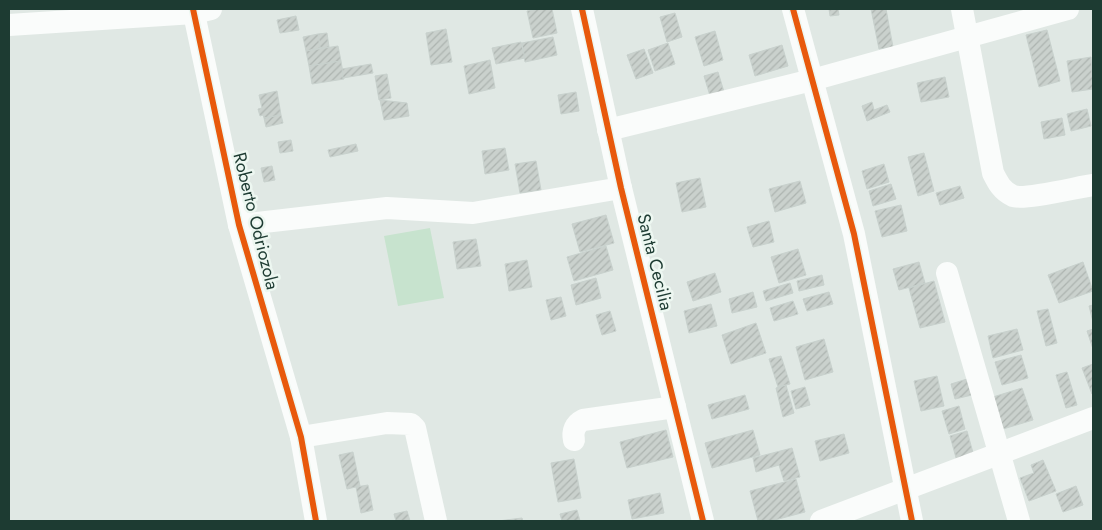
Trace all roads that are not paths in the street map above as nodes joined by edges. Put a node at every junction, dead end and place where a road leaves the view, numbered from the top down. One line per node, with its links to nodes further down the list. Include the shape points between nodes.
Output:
1 (582, 9): 9 (street, Santa Cecilia)
2 (794, 9): 8 (street)
3 (962, 9): 7 (street)
4 (1068, 9): 7 (street)
5 (199, 10): 6 (street); 12 (street, Roberto Odriozola)
6 (9, 26)
7 (968, 37): 8 (street); 10 (street, via 993,173 1003,190 1020,197)
8 (812, 80): 9 (street); 19 (street, via 854,234)
9 (608, 130): 11 (street, Santa Cecilia)
10 (1093, 185)
11 (621, 188): 12 (street, via 473,213 386,208); 14 (street, Santa Cecilia)
12 (239, 225): 16 (street, Roberto Odriozola)
13 (947, 273): 18 (street)
14 (675, 407): 17 (street, via 583,420 576,426); 22 (street, Santa Cecilia)
15 (1093, 418): 18 (street)
16 (301, 437): 20 (street, Roberto Odriozola); 21 (street, via 388,423 411,424 415,428)
17 (574, 440)
18 (999, 454): 19 (street); 25 (street)
19 (906, 489): 23 (street); 24 (street)
20 (316, 521)
21 (436, 521)
22 (703, 521)
23 (821, 521)
24 (912, 521)
25 (1019, 521)

